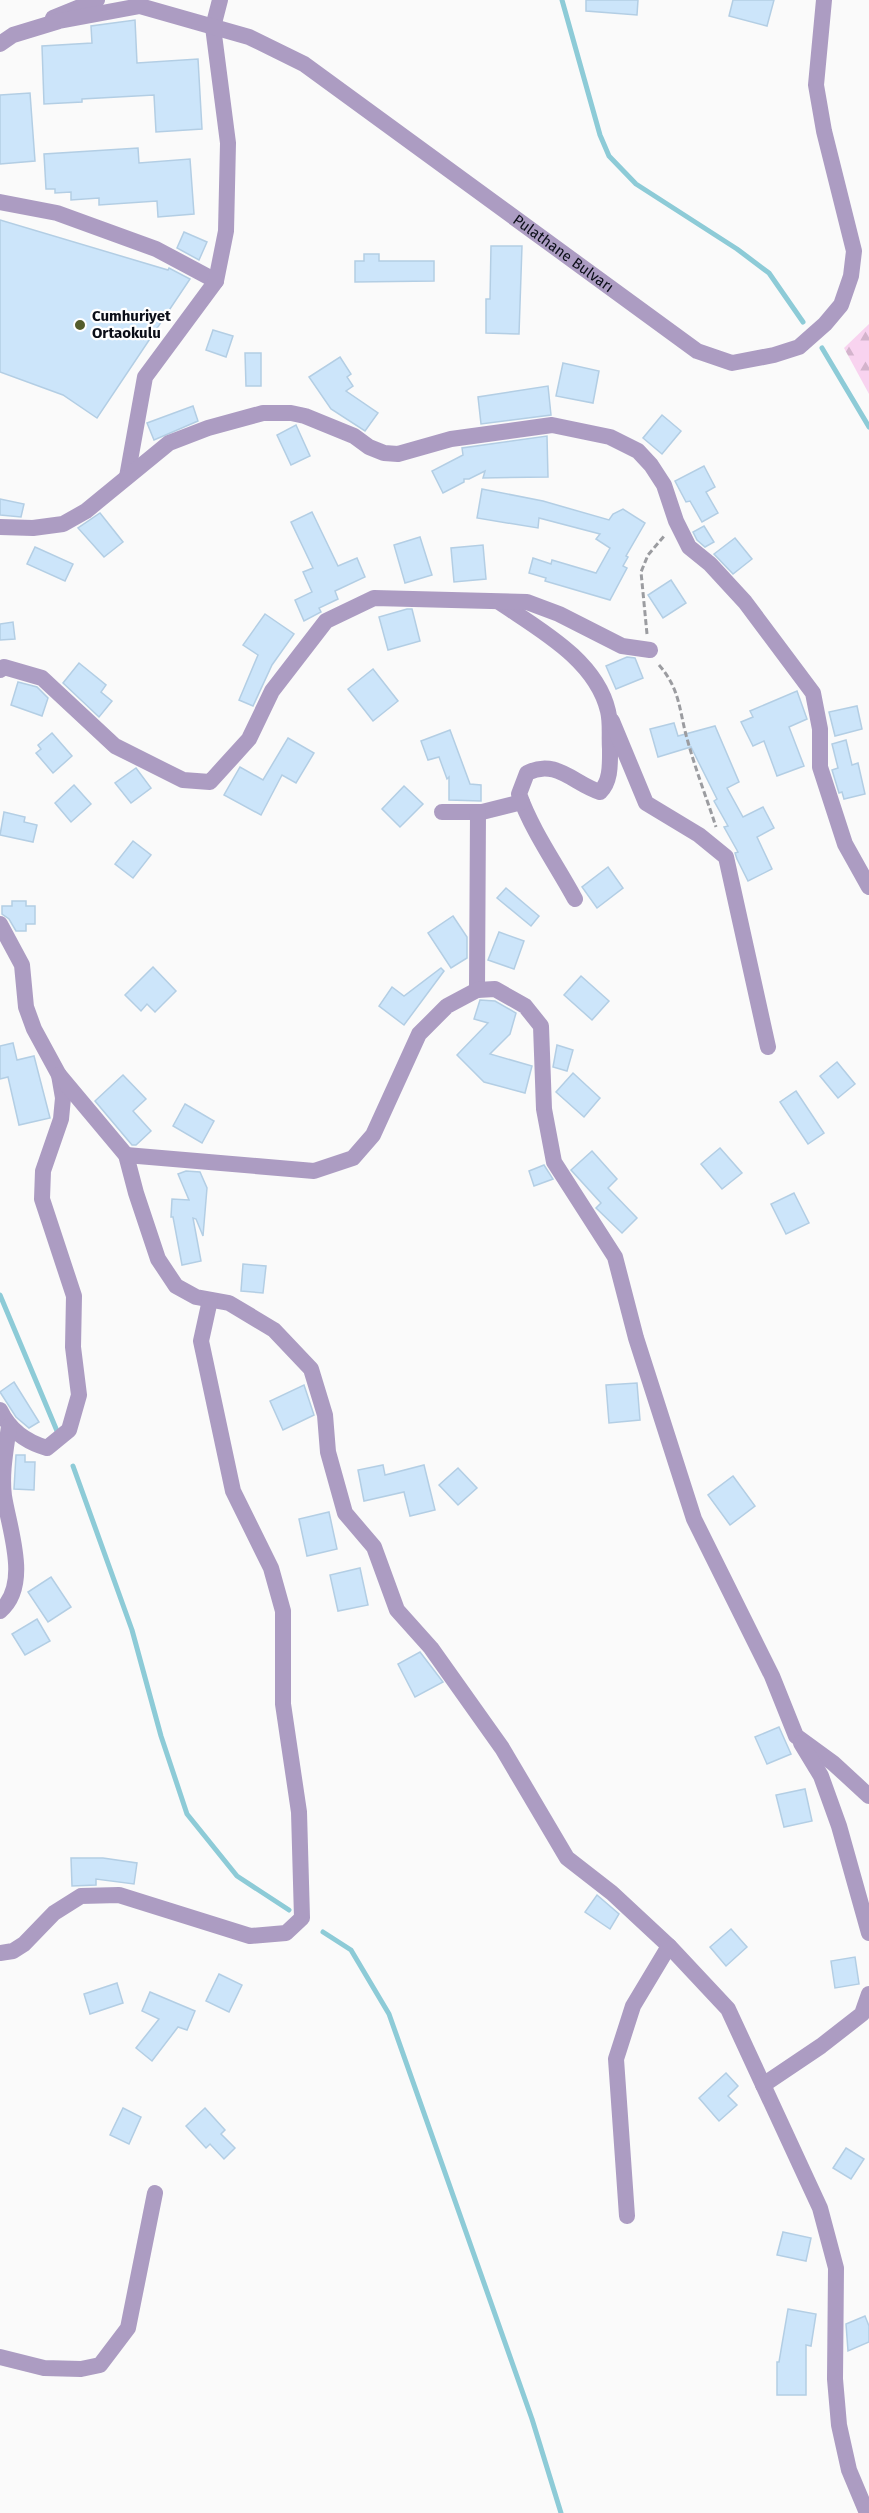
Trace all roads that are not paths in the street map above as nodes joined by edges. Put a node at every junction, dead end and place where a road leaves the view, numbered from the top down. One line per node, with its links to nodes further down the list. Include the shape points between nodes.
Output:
1 (97, 0): 5 (street)
2 (220, 0): 4 (street)
3 (824, 0): 4 (street, Pulathane Bulvarı, via 816,85 854,250 851,276 841,305 799,347 732,363 697,351 304,64 249,37)
4 (213, 27): 5 (street, Pulathane Bulvarı, via 140,6 59,21); 7 (street, via 228,143 226,231)
5 (7, 40)
6 (0, 202): 7 (street, via 57,213 156,249)
7 (216, 281): 8 (street, via 145,377)
8 (127, 477): 9 (street, via 86,511 63,524); 17 (street, via 169,443 263,413 305,416 384,453 398,454 451,439 552,425 610,437 638,451 664,485 689,547 745,602 813,693 820,729 820,767 845,844)
9 (0, 527)
10 (500, 602): 11 (street, via 527,602 622,646); 12 (street, via 374,598 326,621 272,692 249,739 210,782 183,780 115,746 42,678); 13 (street, via 561,644 595,681)
11 (650, 650)
12 (1, 668)
13 (608, 712): 14 (street, via 607,785 600,792 565,773 539,767 527,773 519,794); 21 (street, via 646,802 726,857)
14 (522, 802): 16 (street); 18 (street)
15 (442, 812): 16 (street)
16 (478, 812): 20 (street)
17 (869, 887)
18 (575, 899)
19 (0, 924): 22 (street, via 22,965 26,1007 34,1029)
20 (477, 990): 23 (street, via 447,1006 418,1034 373,1135 353,1158 314,1171); 28 (street, via 495,989 525,1006 541,1026 544,1109 554,1162 615,1257 636,1338 694,1519 772,1676)
21 (768, 1047)
22 (59, 1075): 23 (street); 26 (street, via 61,1119 43,1171 42,1199 74,1296 73,1347 79,1395 69,1430 47,1448 33,1444)
23 (126, 1155): 24 (street, via 158,1259 176,1286)
24 (210, 1300): 31 (street, via 228,1304 274,1330 311,1369 345,1512 374,1547 397,1610 431,1648 502,1748 567,1858); 32 (street, via 201,1341 233,1491 271,1568 284,1611 283,1704 299,1812 302,1918 286,1934 250,1936 119,1895 81,1896 54,1913 24,1944)
25 (0, 1410): 26 (street)
26 (9, 1426): 27 (street, via 4,1496 16,1568 11,1597)
27 (0, 1611)
28 (796, 1736): 29 (street); 30 (street, via 820,1776 839,1826)
29 (869, 1796)
30 (869, 1933)
31 (669, 1946): 34 (street, via 728,2009); 36 (street, via 633,2006 616,2059)
32 (0, 1953)
33 (869, 1994): 34 (street, via 862,2014)
34 (763, 2085): 38 (street, via 820,2208 836,2268 835,2379 839,2425 849,2470)
35 (155, 2193): 37 (street, via 128,2328 100,2365 44,2368)
36 (627, 2216)
37 (0, 2357)
38 (867, 2513)

